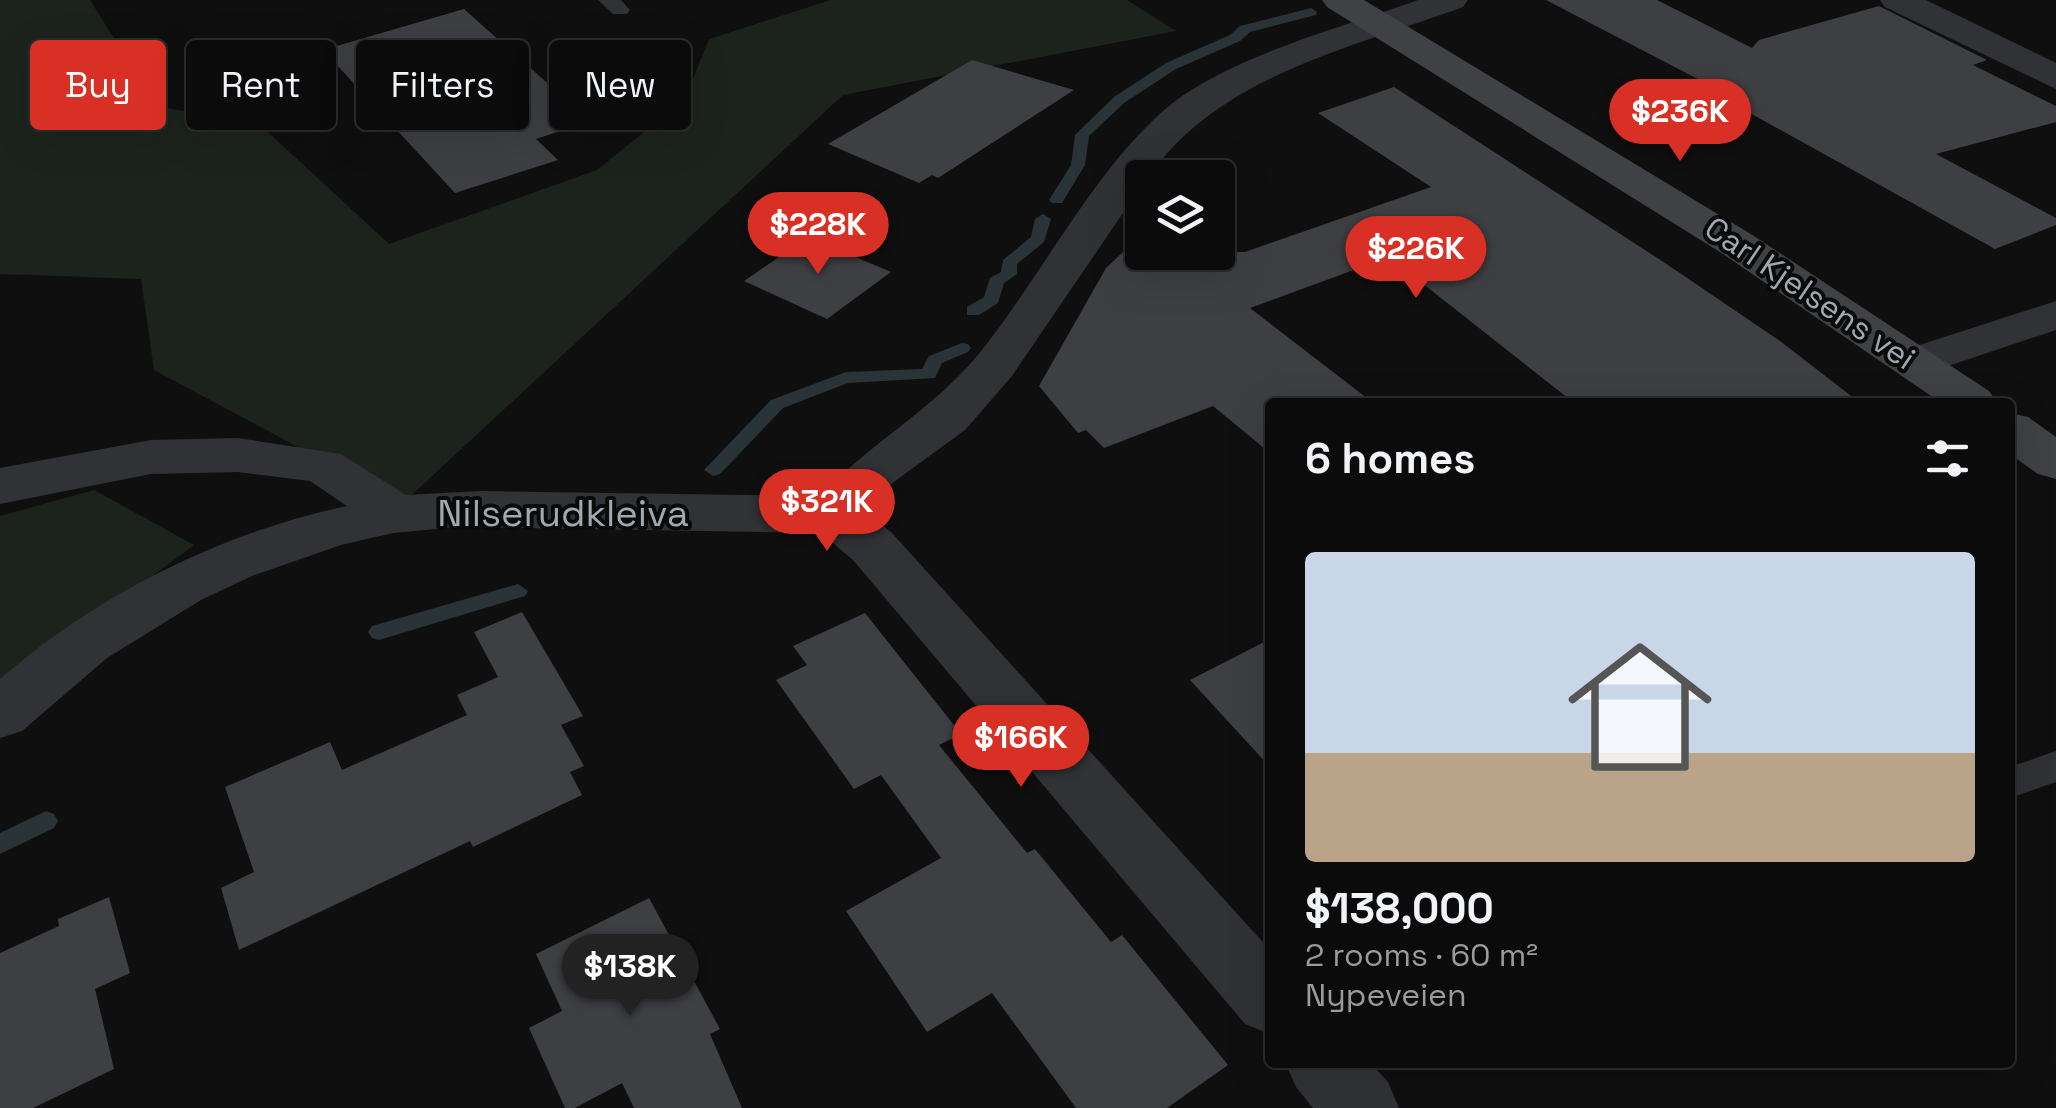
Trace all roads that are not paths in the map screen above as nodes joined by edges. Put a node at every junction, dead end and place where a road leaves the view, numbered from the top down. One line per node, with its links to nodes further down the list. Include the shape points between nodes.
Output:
1 (1339, 0): 4 (main road, Carl Kjelsens vei)
2 (1451, 0): 4 (street)
3 (1897, 0): 5 (street)
4 (1382, 26): 7 (main road, Carl Kjelsens vei, via 1580,143); 13 (street, via 1242,79 1177,120 1146,151 996,365 946,419 873,472)
5 (2056, 78)
6 (2056, 315): 7 (street)
7 (1915, 362): 8 (main road, Carl Kjelsens vei)
8 (1966, 398)
9 (2015, 433): 10 (main road)
10 (2056, 462)
11 (0, 486): 12 (street, via 151,457 238,456 323,466)
12 (397, 514): 13 (street, Nilserudkleiva, via 480,509); 14 (street, Nilserudkleiva, via 301,535 191,578 41,675)
13 (834, 515): 17 (street, via 872,546)
14 (0, 714)
15 (2056, 766): 16 (lane)
16 (2015, 782)
17 (1265, 995)
18 (1327, 1068): 19 (street)
19 (1360, 1108)

